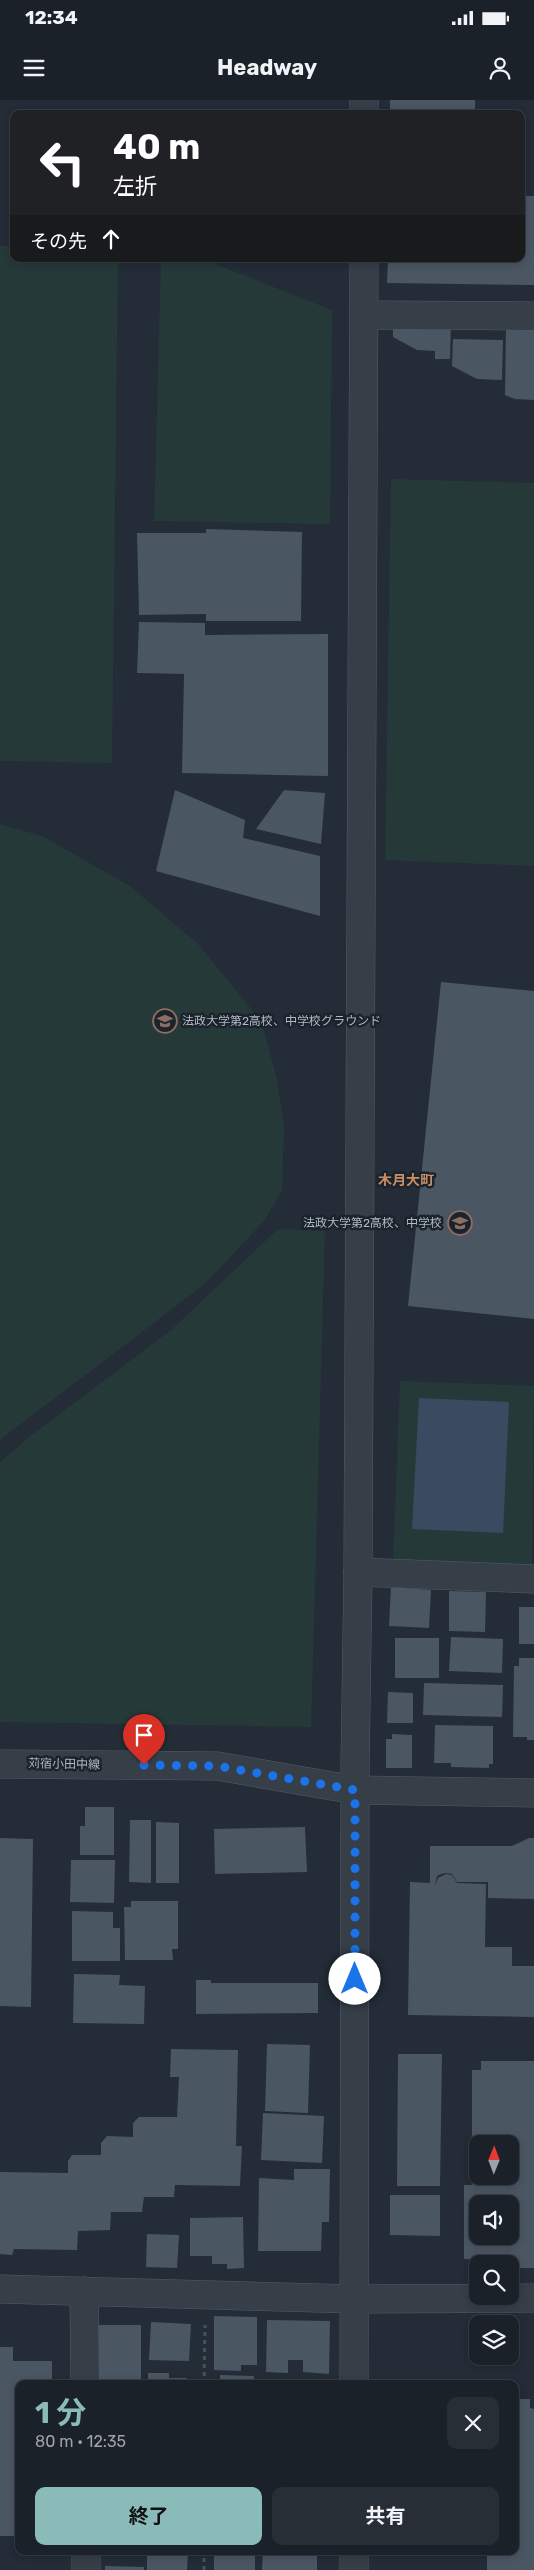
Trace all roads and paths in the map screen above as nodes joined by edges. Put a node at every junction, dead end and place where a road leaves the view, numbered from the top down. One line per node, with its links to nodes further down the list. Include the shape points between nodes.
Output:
1 (364, 262): 2 (street)
2 (365, 315): 3 (street); 4 (street)
3 (534, 316)
4 (358, 1572): 5 (street); 7 (street)
5 (534, 1579)
6 (0, 1764): 7 (street, 苅宿小田中線, via 217,1766)
7 (355, 1790): 8 (street, 苅宿小田中線); 13 (street)
8 (534, 1793)
9 (0, 2289): 10 (street)
10 (84, 2291): 11 (street); 14 (street)
11 (205, 2295): 13 (street); 15 (path)
12 (534, 2298): 13 (street)
13 (354, 2299): 16 (street)
14 (84, 2380)
15 (204, 2380)
16 (354, 2380)
17 (86, 2555): 20 (street)
18 (204, 2555): 21 (path)
19 (354, 2555): 22 (street)
20 (86, 2570)
21 (204, 2570)
22 (354, 2570)

